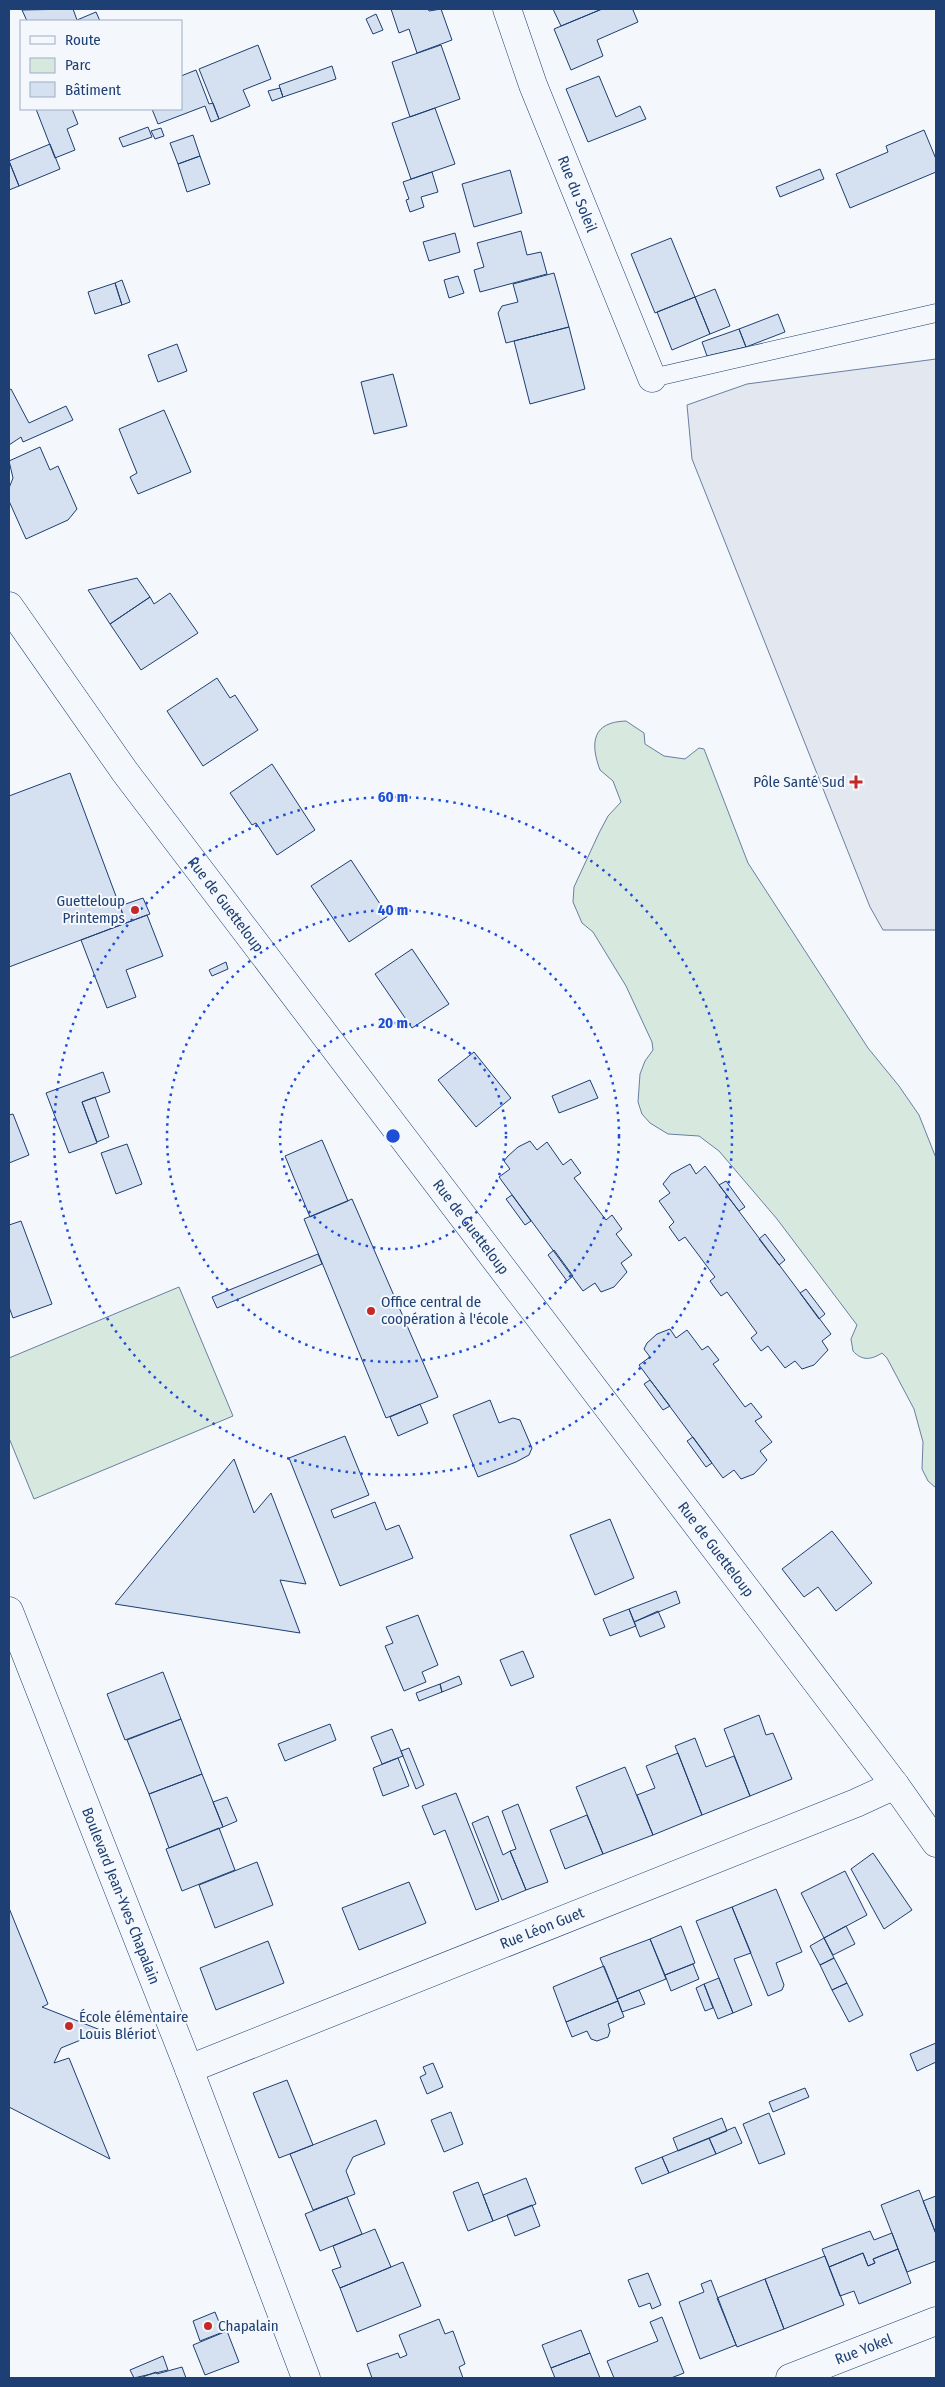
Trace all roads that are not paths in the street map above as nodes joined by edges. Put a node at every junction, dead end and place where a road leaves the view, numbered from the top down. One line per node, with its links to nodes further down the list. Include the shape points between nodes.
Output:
1 (507, 9): 3 (street, Rue du Soleil, via 533,85)
2 (936, 313): 3 (lane)
3 (652, 378)
4 (9, 606): 6 (street, Rue de Guetteloup, via 125,772)
5 (9, 1611): 8 (street, Boulevard Jean-Yves Chapalain)
6 (895, 1785): 7 (street, Rue de Guetteloup); 8 (street, Rue Léon Guet)
7 (936, 1844)
8 (189, 2069): 10 (street, Boulevard Jean-Yves Chapalain)
9 (936, 2321): 11 (street, Rue Yokel)
10 (306, 2378)
11 (790, 2378)

